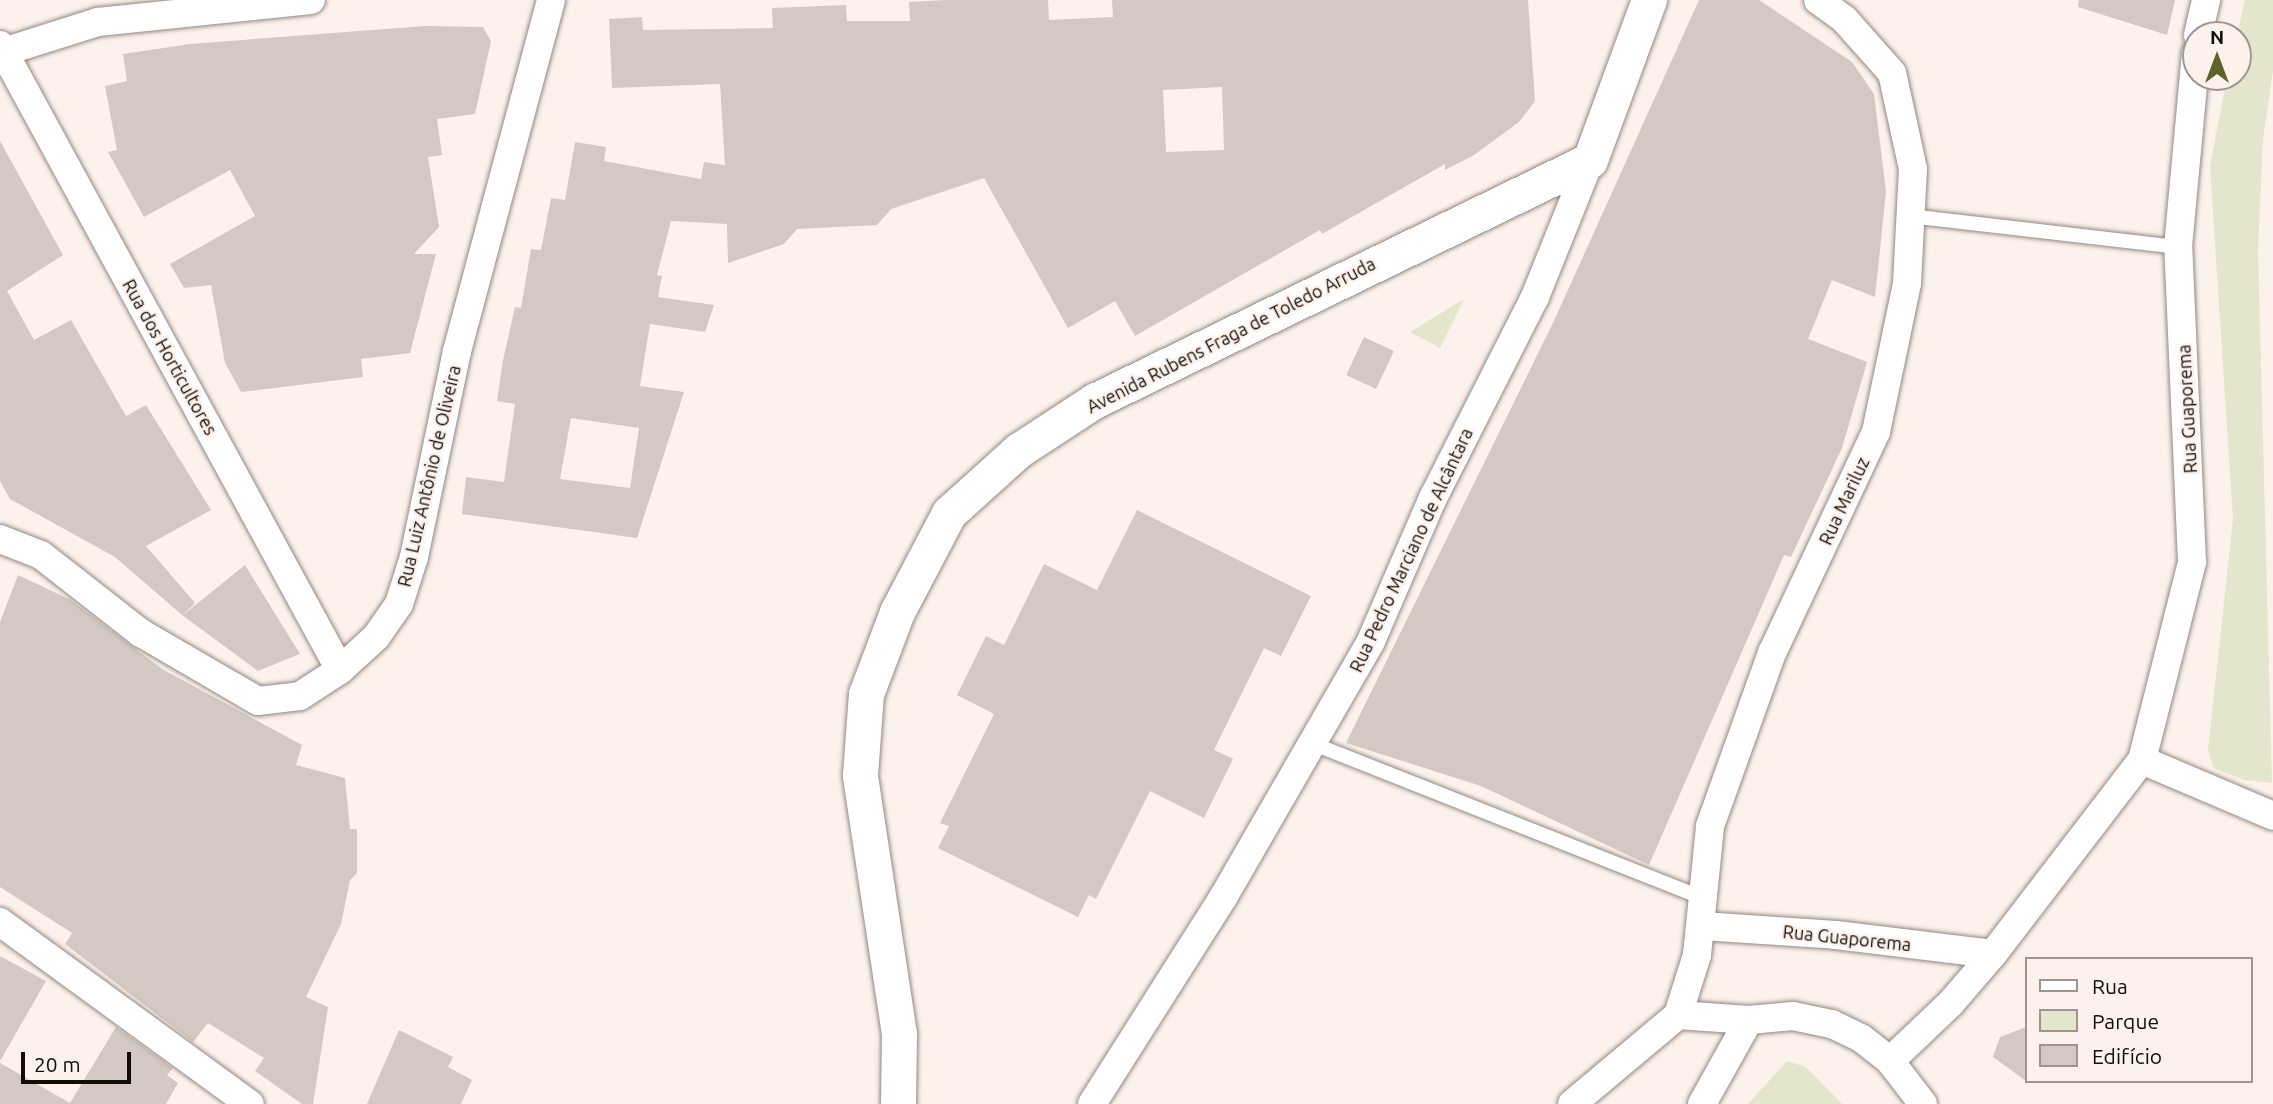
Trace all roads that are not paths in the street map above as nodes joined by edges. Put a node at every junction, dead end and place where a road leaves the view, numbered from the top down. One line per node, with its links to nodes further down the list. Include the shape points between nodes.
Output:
1 (312, 0): 7 (street, via 98,22)
2 (551, 0): 13 (street, Rua Luiz Antônio de Oliveira, via 457,351 414,557 399,604 376,637)
3 (1649, 0): 9 (street)
4 (1818, 0): 10 (street, Rua Mariluz, via 1844,19 1892,73 1913,169)
5 (2206, 0): 6 (street)
6 (2201, 21)
7 (1, 50): 13 (street, Rua dos Horticultores)
8 (2192, 91): 11 (street, Rua Guaporema)
9 (1590, 160): 14 (street, Rua Pedro Marciano de Alcântara, via 1535,298 1433,498 1371,641); 25 (street, Avenida Rubens Fraga de Toledo Arruda, via 1094,401 1019,450 949,513 897,612 866,694 860,775 899,1034)
10 (1910, 216): 11 (lane); 17 (street, Rua Mariluz, via 1907,283 1876,432 1772,653 1710,826)
11 (2178, 247): 15 (street, Rua Guaporema, via 2192,562)
12 (0, 539): 13 (street, Rua Luiz Antônio de Oliveira, via 41,555 141,633 258,701 300,696)
13 (340, 670)
14 (1314, 744): 17 (lane); 26 (street, Rua Pedro Marciano de Alcântara)
15 (2142, 760): 16 (street); 20 (street, Rua Guaporema)
16 (2273, 816)
17 (1701, 897): 19 (street, Rua Mariluz)
18 (0, 922): 24 (street)
19 (1702, 926): 20 (street, Rua Guaporema, via 1836,935); 21 (street, Rua Mariluz)
20 (1993, 954): 23 (street, Rua Guaporema, via 1951,1003)
21 (1678, 1015): 22 (street); 27 (street)
22 (1749, 1020): 23 (street, via 1793,1016 1832,1024 1861,1038); 28 (street)
23 (1890, 1061): 29 (street)
24 (250, 1104)
25 (898, 1104)
26 (1092, 1104)
27 (1572, 1104)
28 (1702, 1104)
29 (1923, 1104)

